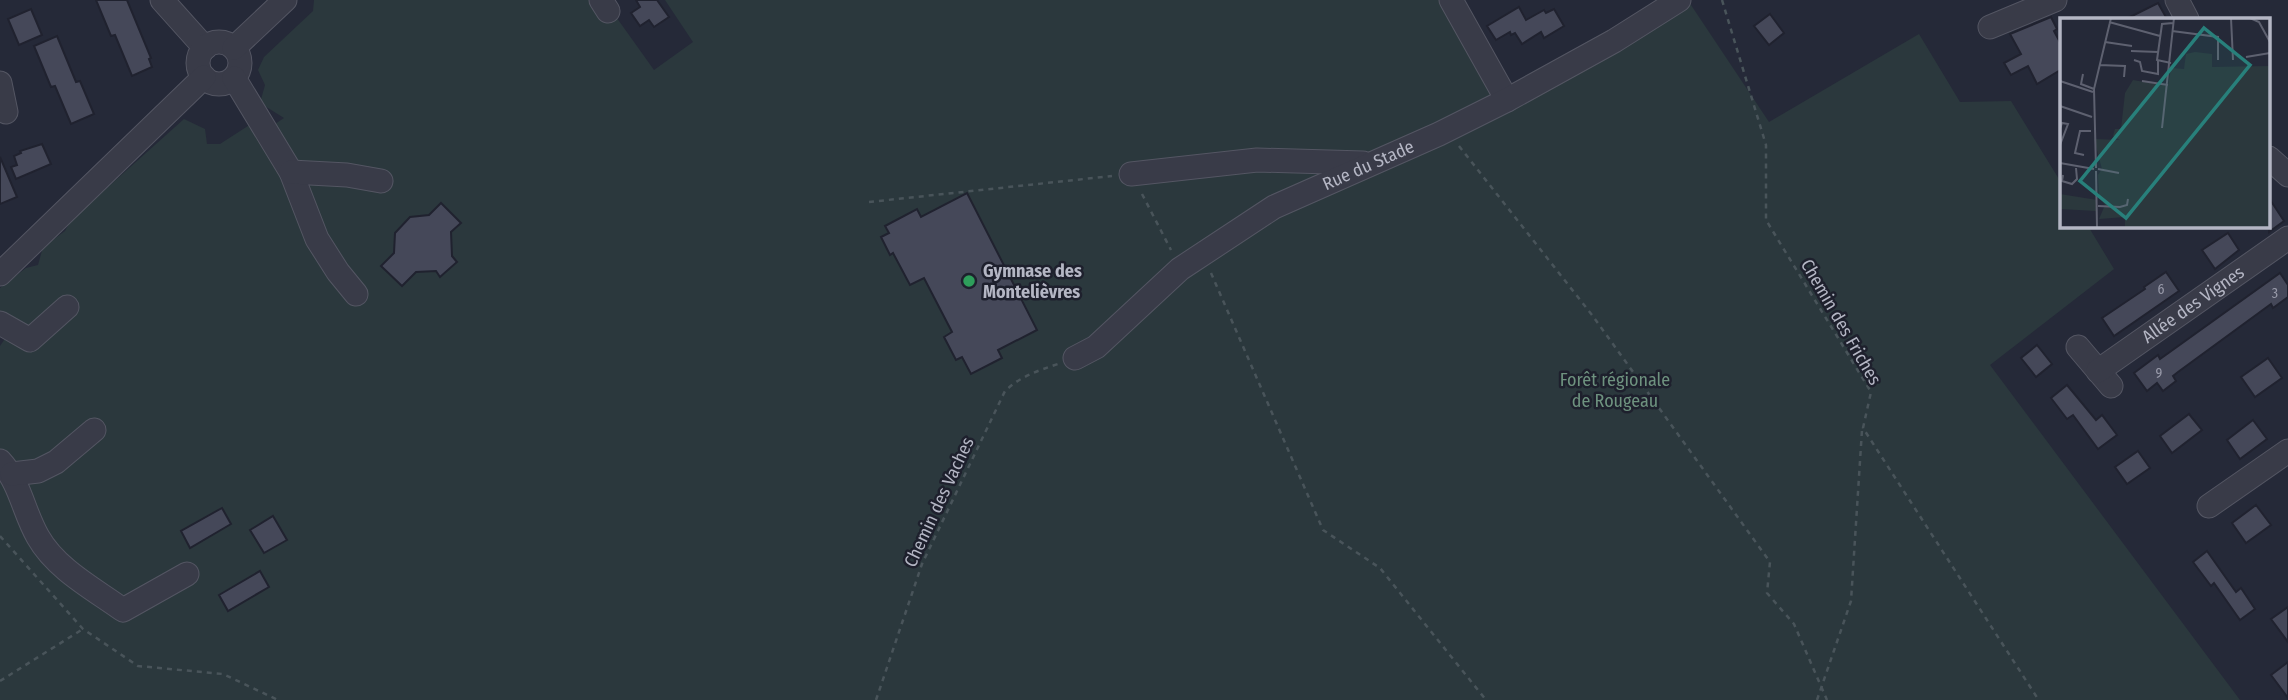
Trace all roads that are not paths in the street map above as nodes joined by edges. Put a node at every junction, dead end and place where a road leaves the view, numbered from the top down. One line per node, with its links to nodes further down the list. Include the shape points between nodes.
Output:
1 (162, 0): 9 (street)
2 (285, 0): 10 (street)
3 (1451, 0): 14 (street)
4 (1679, 0): 14 (street, Rue du Stade)
5 (2055, 0): 8 (street)
6 (2177, 0): 7 (street)
7 (2186, 18)
8 (1990, 27)
9 (205, 48): 10 (street, via 223,42); 11 (street, via 198,66)
10 (234, 48): 12 (street, via 240,67)
11 (204, 77): 12 (street, via 216,83); 23 (street)
12 (234, 78): 18 (street)
13 (0, 83): 15 (street)
14 (1507, 100): 17 (street, Rue du Stade)
15 (6, 112)
16 (2270, 159): 20 (street)
17 (1370, 163): 19 (street, via 1257,160); 28 (street, Rue du Stade, via 1274,207 1202,254 1096,347)
18 (291, 172): 21 (street); 24 (street, via 317,239)
19 (1132, 174)
20 (2288, 175)
21 (382, 181)
22 (2288, 238): 27 (street, Allée des Vignes, via 2105,378)
23 (0, 274)
24 (356, 294)
25 (67, 307): 26 (street, via 30,341)
26 (0, 323)
27 (2078, 347)
28 (1075, 358)
29 (94, 430): 31 (street, via 38,471)
30 (2288, 451): 32 (street)
31 (6, 467): 33 (street, via 37,537 53,559 123,610)
32 (2209, 506)
33 (187, 574)

